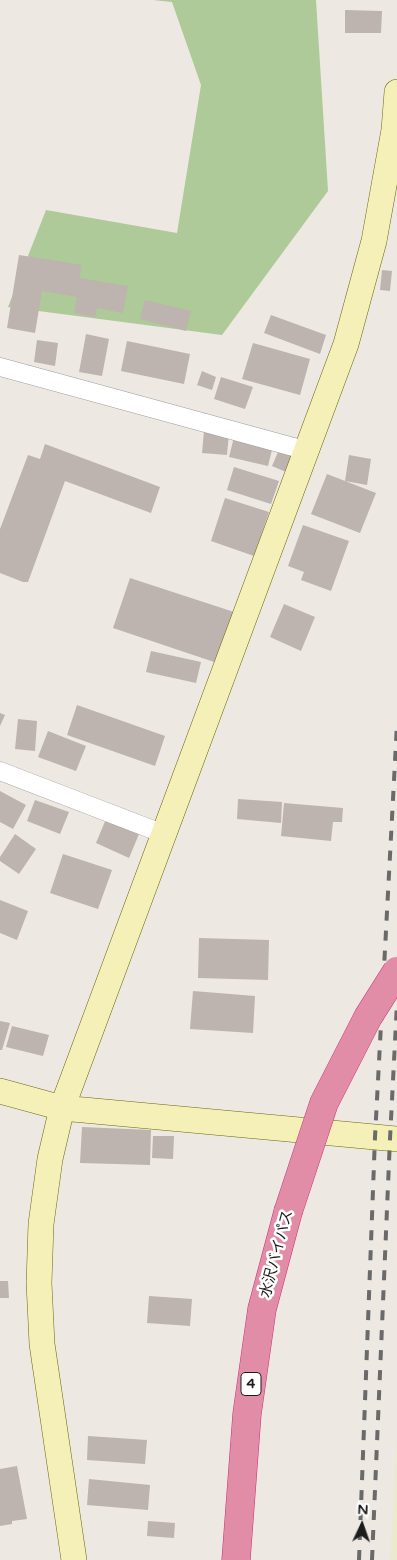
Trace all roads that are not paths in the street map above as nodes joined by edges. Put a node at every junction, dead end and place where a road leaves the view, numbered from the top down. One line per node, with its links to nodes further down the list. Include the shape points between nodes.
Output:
1 (397, 92): 3 (main road, via 394,130 374,241 346,344)
2 (0, 367): 3 (street)
3 (308, 451): 5 (main road)
4 (0, 771): 5 (street)
5 (164, 834): 8 (main road)
6 (397, 971): 11 (highway, 水沢バイパス / 4, bridge, via 368,1017 324,1102 288,1212 262,1309 250,1395)
7 (0, 1091): 8 (main road)
8 (62, 1108): 9 (main road); 10 (main road, via 47,1178 39,1283 42,1344)
9 (397, 1139)
10 (74, 1560)
11 (236, 1560)

